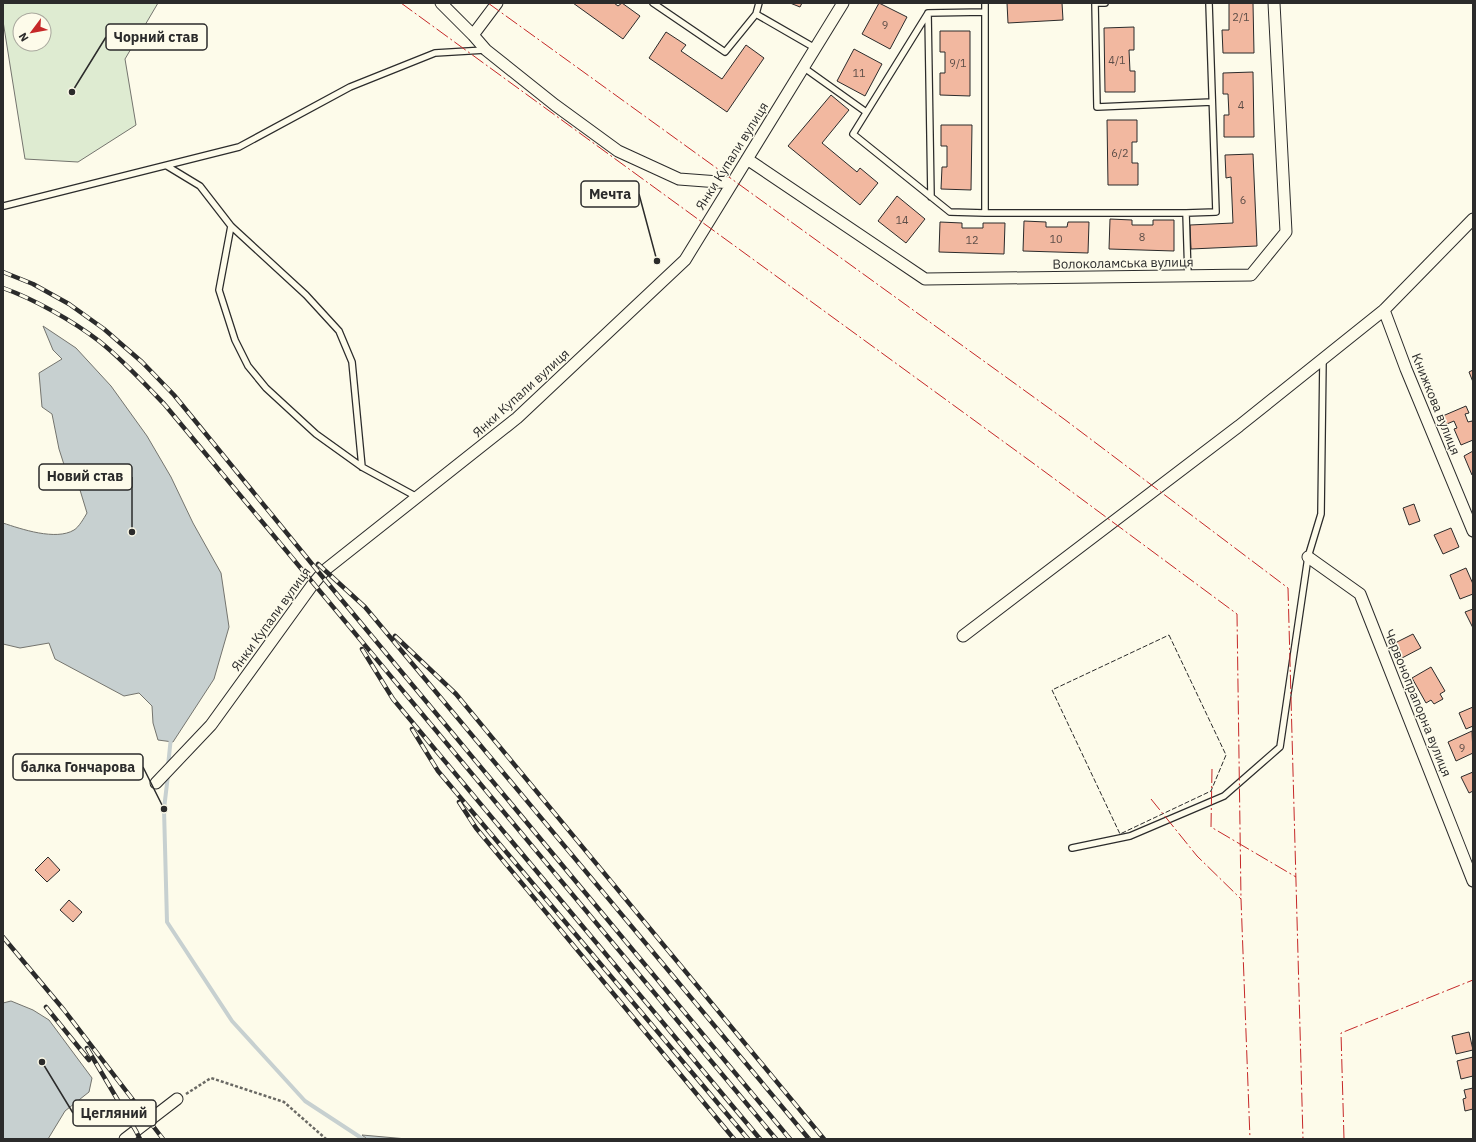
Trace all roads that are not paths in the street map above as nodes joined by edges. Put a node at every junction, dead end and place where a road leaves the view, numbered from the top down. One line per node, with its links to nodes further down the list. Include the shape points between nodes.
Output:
1 (441, 3): 14 (street)
2 (497, 3): 14 (street)
3 (653, 3): 13 (lane, via 724,52)
4 (759, 3): 13 (lane)
5 (843, 3): 15 (street, Янки Купали вулиця)
6 (985, 3): 12 (lane)
7 (1095, 3): 8 (lane); 18 (lane, via 1097,107)
8 (1105, 3)
9 (1209, 3): 18 (lane)
10 (1274, 3): 29 (street, Волоколамська вулиця, via 1286,232 1251,275)
11 (928, 12): 12 (lane); 19 (lane); 23 (lane)
12 (985, 12): 26 (lane)
13 (756, 14): 15 (lane)
14 (472, 35): 16 (street)
15 (815, 48): 17 (street, Янки Купали вулиця)
16 (486, 50): 21 (lane, via 434,53 350,87 239,146); 22 (street, via 618,151 679,178)
17 (804, 67): 19 (lane); 20 (street, Янки Купали вулиця)
18 (1212, 102): 25 (lane, via 1216,212)
19 (866, 112): 23 (lane, via 853,134)
20 (747, 159): 22 (street, Янки Купали вулиця); 29 (street, Волоколамська вулиця, via 925,279)
21 (167, 166): 24 (lane); 28 (lane, via 200,186)
22 (732, 183): 33 (street, Янки Купали вулиця, via 685,260 517,418)
23 (931, 197): 26 (lane, via 950,212)
24 (4, 206)
25 (1186, 212): 26 (lane); 29 (lane)
26 (985, 213)
27 (1473, 219): 30 (street)
28 (231, 226): 32 (lane, via 306,295 339,331 352,362); 32 (lane, via 219,290 235,340 248,366 266,388 316,434)
29 (1188, 276)
30 (1384, 310): 31 (street); 34 (street, Книжкова вулиця)
31 (1323, 358): 35 (lane, via 1321,514); 36 (street, via 1239,426)
32 (362, 467): 33 (lane)
33 (418, 497): 37 (street, Янки Купали вулиця, via 325,570 211,725)
34 (1473, 531)
35 (1308, 557): 38 (lane, via 1280,747 1224,796 1130,836); 39 (street, Червонопрапорна вулиця, via 1360,594)
36 (963, 636)
37 (156, 783)
38 (1072, 848)
39 (1473, 881)
40 (177, 1099): 41 (street)
41 (125, 1139)

